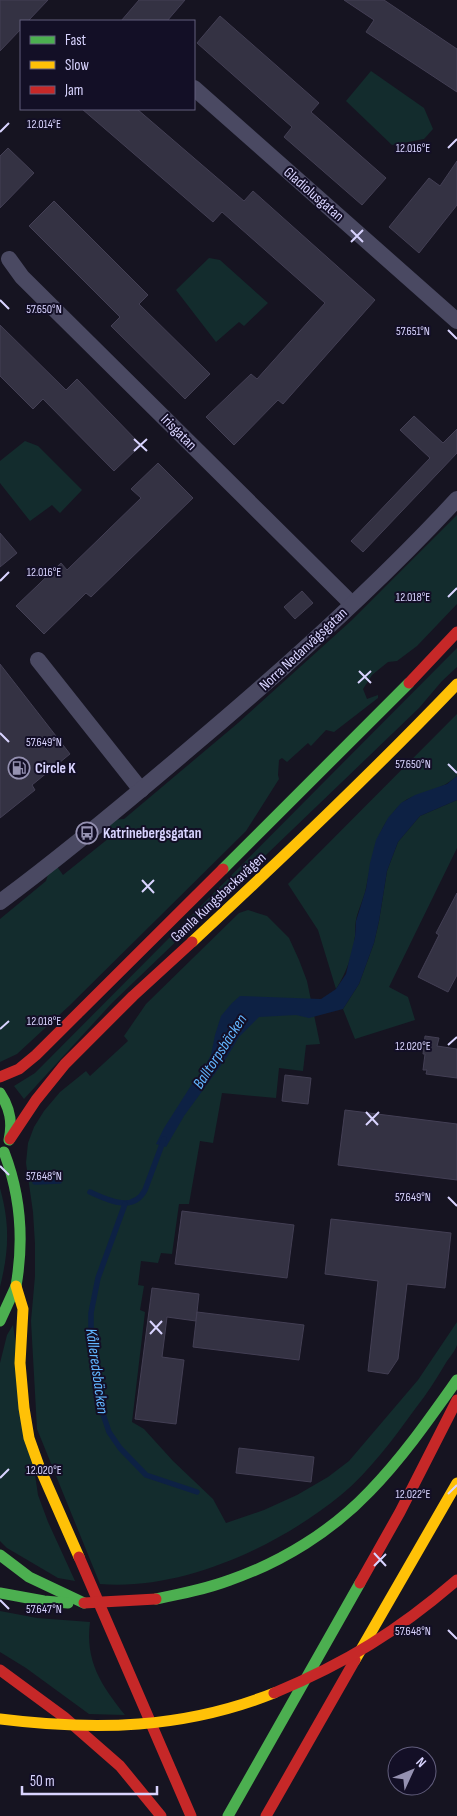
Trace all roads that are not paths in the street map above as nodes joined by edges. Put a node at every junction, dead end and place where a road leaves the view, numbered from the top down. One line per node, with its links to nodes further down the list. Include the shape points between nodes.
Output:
1 (195, 89): 3 (street, Gladiolusgatan)
2 (9, 259): 5 (street, Irisgatan, via 22,277)
3 (457, 321)
4 (457, 500): 5 (street, Norra Nedanvägsgatan)
5 (352, 604): 9 (street, Norra Nedanvägsgatan, via 264,686)
6 (457, 632): 11 (main road, Gamla Kungsbackavägen, via 67,1025 17,1070)
7 (38, 660): 9 (street)
8 (457, 684): 13 (main road, Gamla Kungsbackavägen, via 259,880 133,996 65,1064)
9 (141, 790): 10 (street, Norra Nedanvägsgatan)
10 (0, 902)
11 (0, 1077)
12 (0, 1092): 13 (main road, via 10,1112)
13 (10, 1140): 14 (main road, Gamla Kungsbackavägen)
14 (2, 1155): 15 (main road, via 12,1172 18,1212 21,1250)
15 (16, 1286): 16 (main road); 27 (main road, via 23,1309 20,1363 29,1438)
16 (0, 1321)
17 (457, 1380): 23 (main road, bridge, via 399,1458 354,1507 288,1552 216,1585 156,1599)
18 (457, 1400): 28 (main road, via 400,1512)
19 (457, 1483): 29 (main road)
20 (0, 1555): 23 (main road, via 25,1576)
21 (457, 1580): 25 (main road, bridge, via 407,1622 364,1650 270,1694 226,1708 139,1725 43,1725)
22 (0, 1593): 23 (main road, via 44,1601)
23 (84, 1603)
24 (0, 1670): 26 (main road, via 64,1717 120,1766)
25 (0, 1719)
26 (161, 1816)
27 (192, 1816)
28 (228, 1816)
29 (266, 1816)

